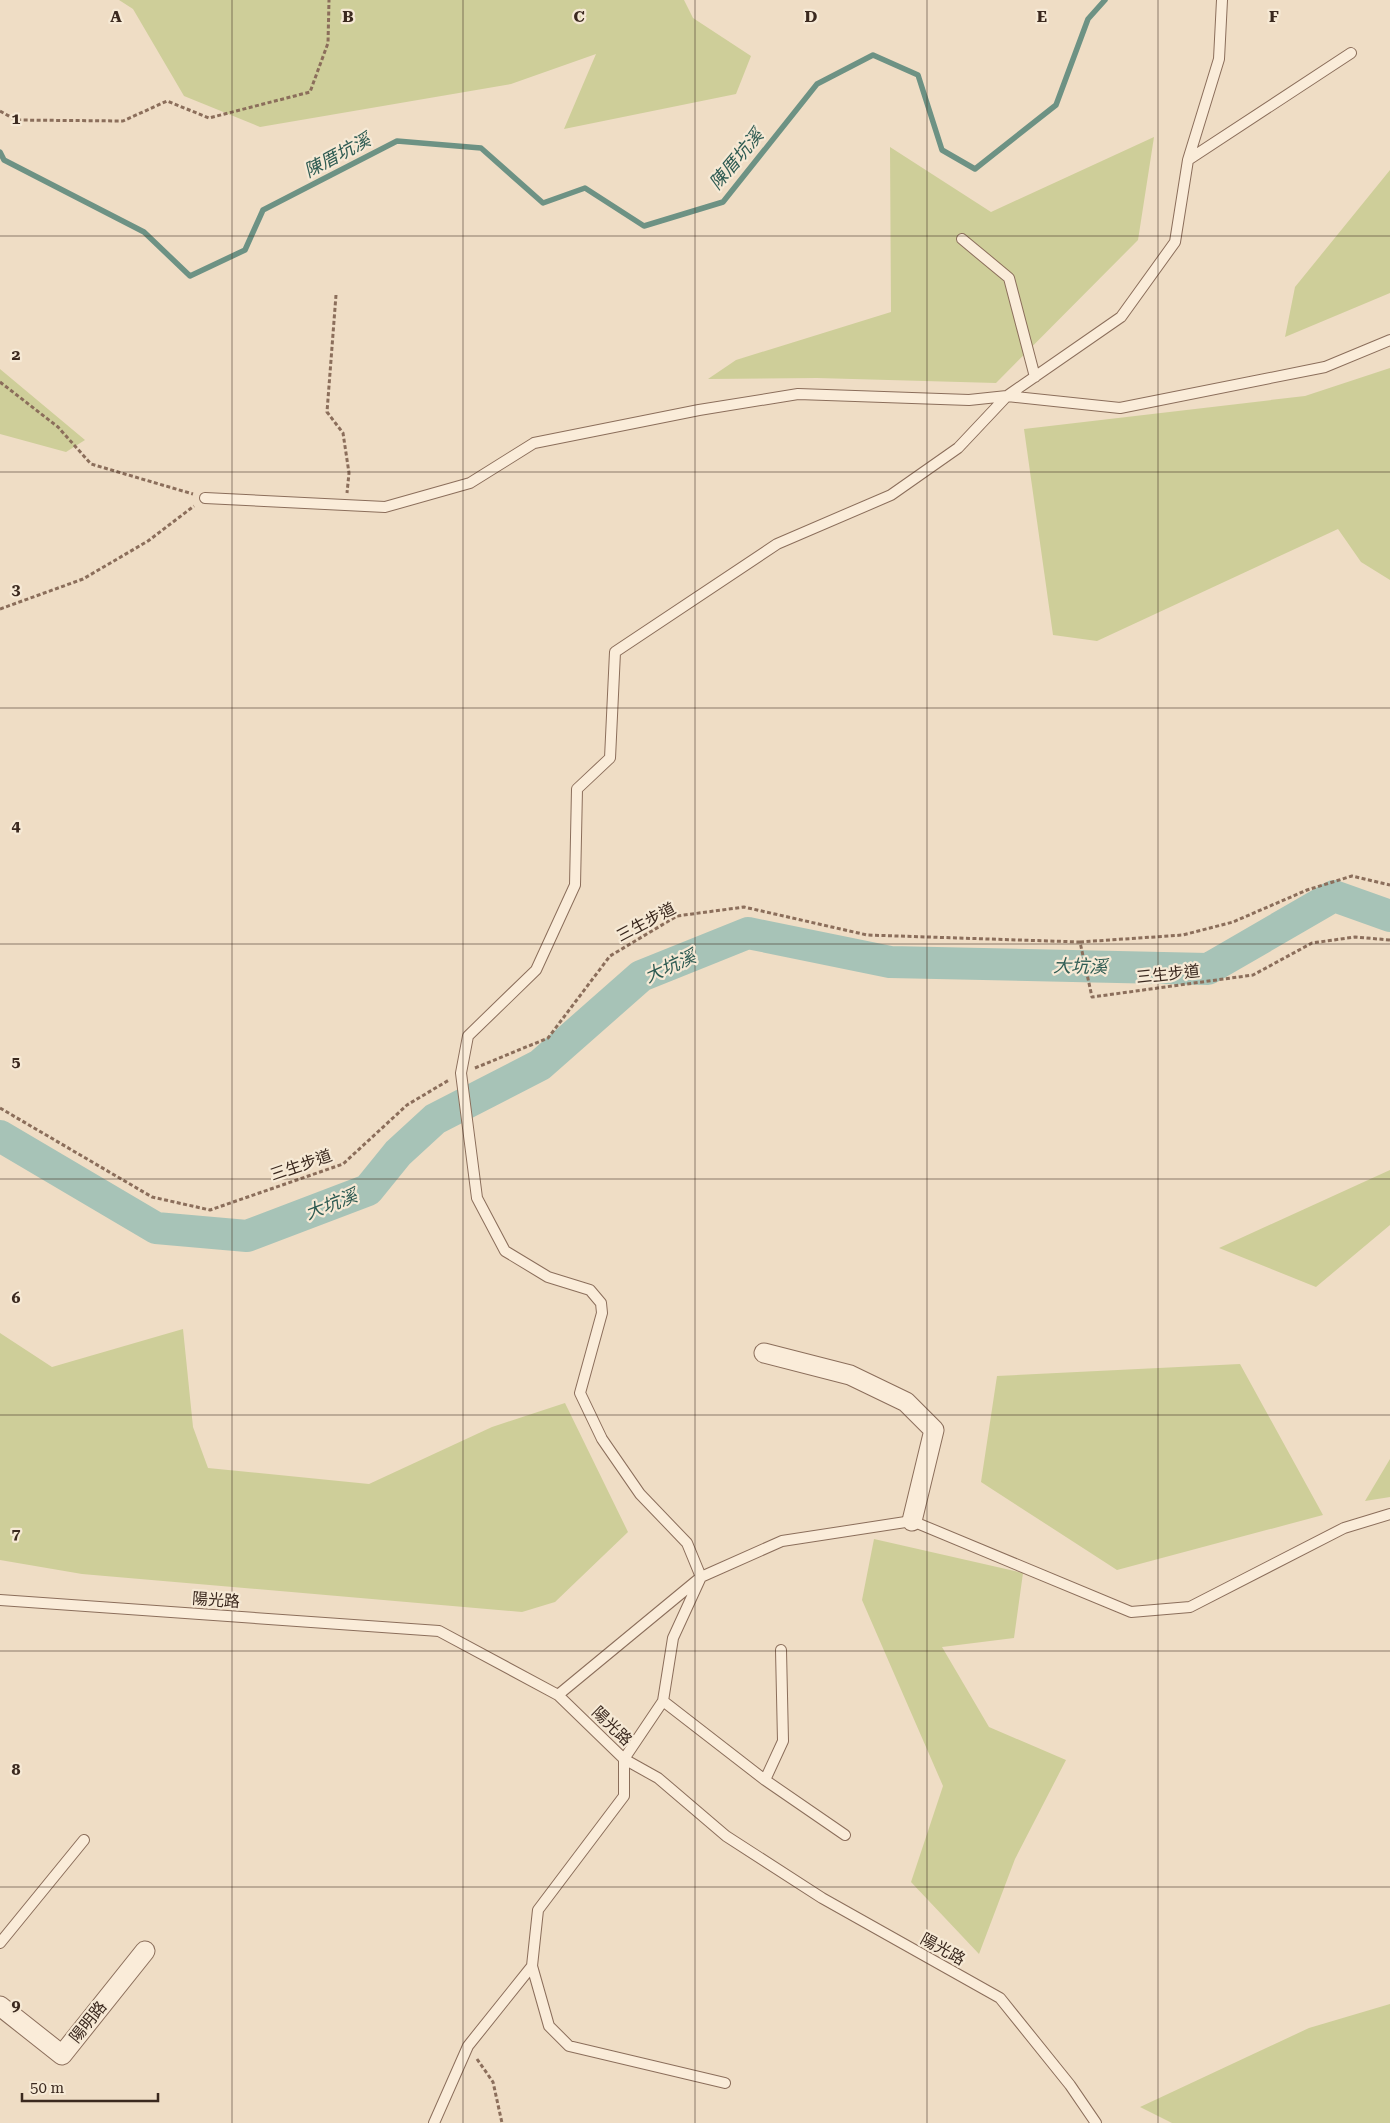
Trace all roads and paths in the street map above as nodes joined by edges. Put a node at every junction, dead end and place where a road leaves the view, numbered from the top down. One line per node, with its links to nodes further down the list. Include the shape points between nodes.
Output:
1 (329, 0): 4 (path, via 328,43 310,92 209,118 167,101 123,121 16,120)
2 (1222, 0): 5 (lane, via 1219,59)
3 (1351, 53): 5 (lane)
4 (0, 111)
5 (1188, 160): 9 (lane, via 1175,242 1121,317)
6 (962, 239): 9 (lane, via 1009,278)
7 (336, 295): 13 (path, via 327,412 343,433 349,473)
8 (1390, 340): 11 (lane, via 1325,367 1120,408)
9 (1034, 377): 11 (lane)
10 (0, 382): 12 (path, via 58,426 91,464)
11 (1007, 396): 13 (lane, via 969,400 798,394 699,410 534,443 470,483 384,507); 18 (lane, via 958,448 891,495 777,544 615,652 610,758 577,789 575,884 536,970 468,1036)
12 (205, 498): 13 (lane); 14 (path, via 148,541 83,578)
13 (345, 505)
14 (0, 609)
15 (1390, 885): 17 (path, via 1352,876 1307,890 1233,922 1183,935)
16 (1390, 940): 17 (path, 三生步道, via 1355,937 1312,943 1253,975 1092,997)
17 (1080, 943): 18 (path, 三生步道, via 868,934 744,907 677,916 610,956 548,1038)
18 (461, 1073): 19 (path, 三生步道, via 408,1105 343,1164 210,1210 152,1197); 23 (lane, via 477,1198 505,1251 548,1277 590,1290 602,1303 580,1393 602,1439 640,1494 687,1543)
19 (0, 1108)
20 (764, 1352): 22 (street, via 850,1375 906,1402 934,1430)
21 (1390, 1514): 22 (lane, via 1344,1528 1190,1607 1131,1612)
22 (912, 1521): 23 (lane, via 782,1541)
23 (701, 1577): 26 (lane); 27 (lane, via 673,1638)
24 (0, 1600): 26 (lane, 陽光路, via 439,1631)
25 (781, 1650): 29 (lane, via 783,1740)
26 (558, 1695): 28 (lane, 陽光路)
27 (664, 1700): 28 (lane); 29 (lane)
28 (624, 1759): 34 (lane, via 624,1796 538,1910); 40 (lane, 陽光路, via 658,1778 726,1836 822,1898 1000,1998 1070,2084)
29 (765, 1780): 30 (lane)
30 (845, 1835)
31 (84, 1840): 32 (lane)
32 (0, 1942)
33 (145, 1951): 35 (street, 陽明路, via 62,2055)
34 (532, 1966): 36 (lane); 37 (lane, via 549,2026 569,2046)
35 (0, 2006)
36 (468, 2046): 38 (lane); 39 (path, via 493,2082)
37 (725, 2084)
38 (434, 2123)
39 (502, 2123)
40 (1096, 2123)

